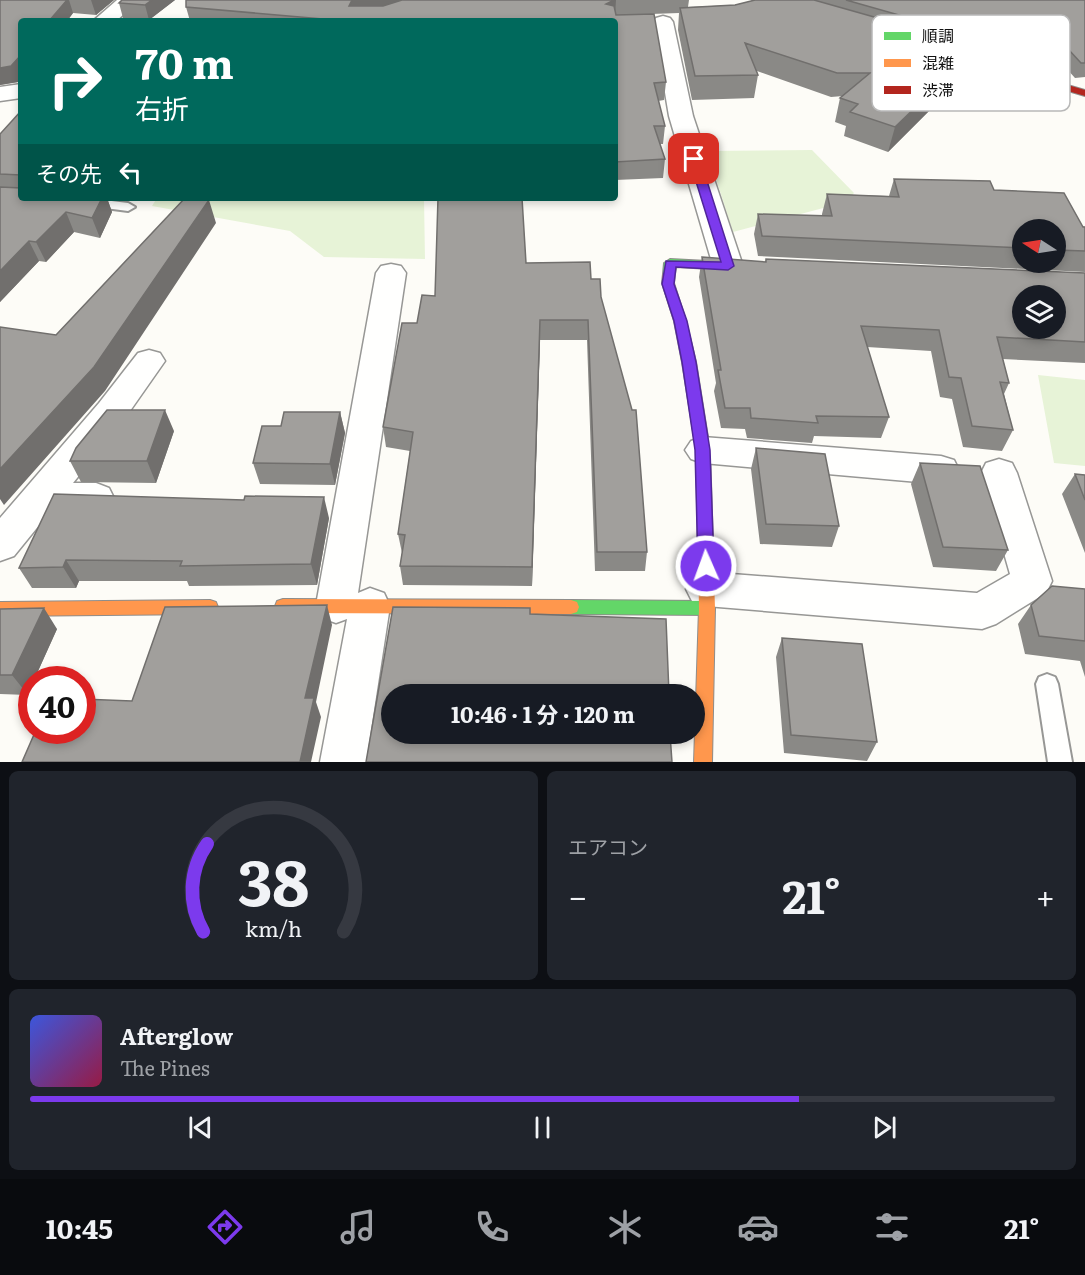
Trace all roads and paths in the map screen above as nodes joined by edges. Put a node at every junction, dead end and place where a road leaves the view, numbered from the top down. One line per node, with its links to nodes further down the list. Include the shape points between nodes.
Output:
1 (130, 0): 2 (street)
2 (107, 18)
3 (662, 22): 8 (street, via 681,116)
4 (1070, 89): 5 (street)
5 (1085, 93)
6 (76, 201): 7 (lane)
7 (128, 207)
8 (728, 266): 9 (street); 12 (street, via 670,263 668,284 689,362)
9 (764, 268)
10 (392, 273): 20 (street, via 336,501)
11 (149, 361): 15 (street)
12 (703, 450): 13 (street); 18 (street)
13 (941, 470)
14 (999, 473): 18 (street, via 1032,581 982,611)
15 (40, 498): 16 (street); 17 (street)
16 (133, 499)
17 (0, 545)
18 (707, 599): 20 (street); 25 (street)
19 (264, 606): 20 (street)
20 (353, 606): 24 (street)
21 (228, 607): 22 (street)
22 (0, 609)
23 (1047, 684): 26 (lane)
24 (343, 762)
25 (703, 762)
26 (1060, 762)

